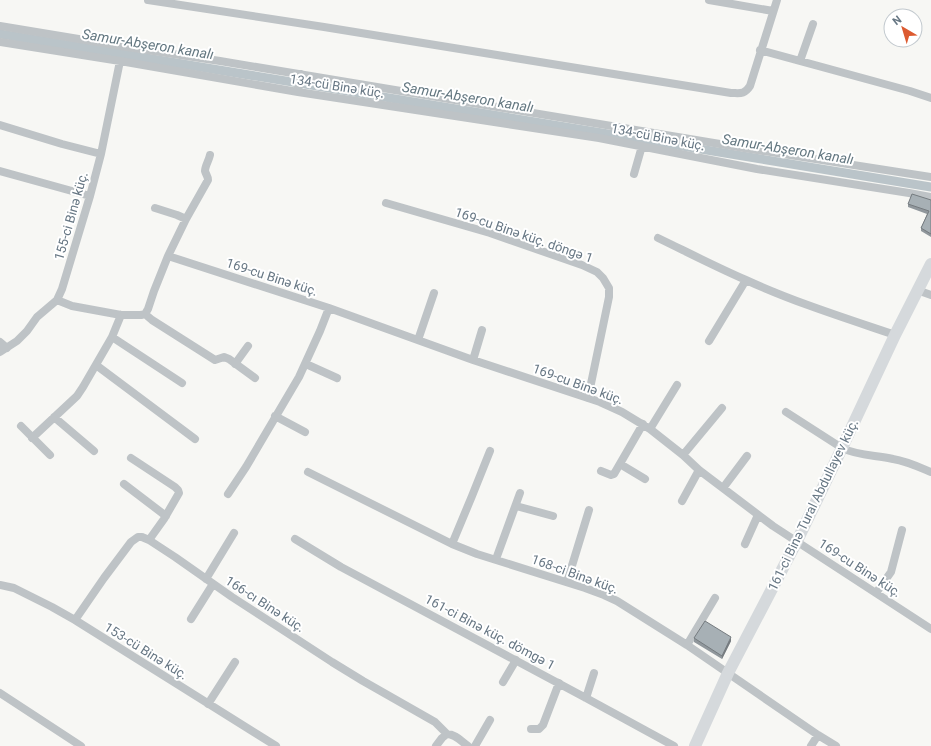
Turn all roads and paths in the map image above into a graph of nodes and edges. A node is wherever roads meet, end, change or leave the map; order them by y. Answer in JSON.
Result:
{"nodes":[{"id":1,"x":148,"y":0,"type":"edge"},
{"id":2,"x":709,"y":0,"type":"edge"},
{"id":3,"x":777,"y":0,"type":"edge"},
{"id":4,"x":773,"y":11,"type":"junction"},
{"id":5,"x":813,"y":24,"type":"dead end"},
{"id":6,"x":0,"y":26,"type":"edge"},
{"id":7,"x":0,"y":42,"type":"edge"},
{"id":8,"x":760,"y":50,"type":"junction"},
{"id":9,"x":120,"y":61,"type":"junction"},
{"id":10,"x":800,"y":61,"type":"junction"},
{"id":11,"x":301,"y":74,"type":"junction"},
{"id":12,"x":298,"y":92,"type":"junction"},
{"id":13,"x":931,"y":98,"type":"edge"},
{"id":14,"x":0,"y":125,"type":"edge"},
{"id":15,"x":642,"y":146,"type":"junction"},
{"id":16,"x":100,"y":154,"type":"junction"},
{"id":17,"x":210,"y":155,"type":"dead end"},
{"id":18,"x":0,"y":171,"type":"edge"},
{"id":19,"x":634,"y":174,"type":"dead end"},
{"id":20,"x":931,"y":177,"type":"edge"},
{"id":21,"x":90,"y":196,"type":"junction"},
{"id":22,"x":931,"y":197,"type":"edge"},
{"id":23,"x":386,"y":203,"type":"dead end"},
{"id":24,"x":155,"y":208,"type":"dead end"},
{"id":25,"x":186,"y":219,"type":"junction"},
{"id":26,"x":658,"y":238,"type":"dead end"},
{"id":27,"x":168,"y":256,"type":"junction"},
{"id":28,"x":931,"y":264,"type":"edge"},
{"id":29,"x":746,"y":280,"type":"junction"},
{"id":30,"x":917,"y":290,"type":"junction"},
{"id":31,"x":434,"y":293,"type":"dead end"},
{"id":32,"x":931,"y":295,"type":"edge"},
{"id":33,"x":56,"y":300,"type":"junction"},
{"id":34,"x":329,"y":308,"type":"junction"},
{"id":35,"x":145,"y":314,"type":"junction"},
{"id":36,"x":121,"y":315,"type":"junction"},
{"id":37,"x":482,"y":330,"type":"dead end"},
{"id":38,"x":895,"y":335,"type":"junction"},
{"id":39,"x":112,"y":337,"type":"junction"},
{"id":40,"x":418,"y":340,"type":"junction"},
{"id":41,"x":709,"y":341,"type":"dead end"},
{"id":42,"x":0,"y":342,"type":"edge"},
{"id":43,"x":248,"y":346,"type":"dead end"},
{"id":44,"x":3,"y":350,"type":"edge"},
{"id":45,"x":473,"y":360,"type":"junction"},
{"id":46,"x":235,"y":364,"type":"junction"},
{"id":47,"x":306,"y":364,"type":"junction"},
{"id":48,"x":96,"y":365,"type":"junction"},
{"id":49,"x":255,"y":378,"type":"dead end"},
{"id":50,"x":337,"y":378,"type":"dead end"},
{"id":51,"x":182,"y":383,"type":"dead end"},
{"id":52,"x":678,"y":385,"type":"dead end"},
{"id":53,"x":588,"y":398,"type":"junction"},
{"id":54,"x":722,"y":408,"type":"dead end"},
{"id":55,"x":786,"y":412,"type":"dead end"},
{"id":56,"x":275,"y":416,"type":"junction"},
{"id":57,"x":54,"y":418,"type":"junction"},
{"id":58,"x":21,"y":426,"type":"dead end"},
{"id":59,"x":646,"y":427,"type":"junction"},
{"id":60,"x":305,"y":432,"type":"dead end"},
{"id":61,"x":32,"y":438,"type":"junction"},
{"id":62,"x":195,"y":438,"type":"dead end"},
{"id":63,"x":842,"y":448,"type":"junction"},
{"id":64,"x":94,"y":451,"type":"dead end"},
{"id":65,"x":490,"y":451,"type":"dead end"},
{"id":66,"x":50,"y":455,"type":"dead end"},
{"id":67,"x":683,"y":455,"type":"junction"},
{"id":68,"x":747,"y":456,"type":"dead end"},
{"id":69,"x":131,"y":458,"type":"dead end"},
{"id":70,"x":620,"y":464,"type":"junction"},
{"id":71,"x":700,"y":470,"type":"junction"},
{"id":72,"x":601,"y":471,"type":"dead end"},
{"id":73,"x":308,"y":472,"type":"dead end"},
{"id":74,"x":931,"y":472,"type":"edge"},
{"id":75,"x":645,"y":479,"type":"dead end"},
{"id":76,"x":124,"y":484,"type":"dead end"},
{"id":77,"x":723,"y":488,"type":"junction"},
{"id":78,"x":520,"y":493,"type":"dead end"},
{"id":79,"x":228,"y":494,"type":"dead end"},
{"id":80,"x":682,"y":501,"type":"dead end"},
{"id":81,"x":516,"y":506,"type":"junction"},
{"id":82,"x":589,"y":510,"type":"dead end"},
{"id":83,"x":758,"y":515,"type":"junction"},
{"id":84,"x":166,"y":516,"type":"junction"},
{"id":85,"x":553,"y":516,"type":"dead end"},
{"id":86,"x":902,"y":530,"type":"dead end"},
{"id":87,"x":234,"y":533,"type":"dead end"},
{"id":88,"x":295,"y":539,"type":"dead end"},
{"id":89,"x":149,"y":540,"type":"junction"},
{"id":90,"x":797,"y":541,"type":"junction"},
{"id":91,"x":452,"y":544,"type":"junction"},
{"id":92,"x":745,"y":544,"type":"dead end"},
{"id":93,"x":496,"y":559,"type":"junction"},
{"id":94,"x":209,"y":582,"type":"junction"},
{"id":95,"x":567,"y":582,"type":"junction"},
{"id":96,"x":0,"y":584,"type":"edge"},
{"id":97,"x":876,"y":593,"type":"junction"},
{"id":98,"x":715,"y":598,"type":"dead end"},
{"id":99,"x":191,"y":619,"type":"dead end"},
{"id":100,"x":75,"y":620,"type":"junction"},
{"id":101,"x":931,"y":629,"type":"edge"},
{"id":102,"x":687,"y":645,"type":"junction"},
{"id":103,"x":516,"y":660,"type":"junction"},
{"id":104,"x":235,"y":662,"type":"dead end"},
{"id":105,"x":594,"y":673,"type":"dead end"},
{"id":106,"x":728,"y":673,"type":"junction"},
{"id":107,"x":503,"y":682,"type":"dead end"},
{"id":108,"x":559,"y":683,"type":"junction"},
{"id":109,"x":0,"y":694,"type":"edge"},
{"id":110,"x":586,"y":698,"type":"junction"},
{"id":111,"x":208,"y":704,"type":"junction"},
{"id":112,"x":490,"y":720,"type":"dead end"},
{"id":113,"x":531,"y":730,"type":"dead end"},
{"id":114,"x":447,"y":734,"type":"junction"},
{"id":115,"x":818,"y":735,"type":"junction"},
{"id":116,"x":82,"y":746,"type":"edge"},
{"id":117,"x":276,"y":746,"type":"edge"},
{"id":118,"x":436,"y":746,"type":"edge"},
{"id":119,"x":468,"y":746,"type":"edge"},
{"id":120,"x":475,"y":746,"type":"edge"},
{"id":121,"x":674,"y":746,"type":"edge"},
{"id":122,"x":695,"y":746,"type":"edge"},
{"id":123,"x":811,"y":746,"type":"edge"},
{"id":124,"x":836,"y":746,"type":"edge"}],
"edges":[{"from":1,"to":8,"type":"street"},
{"from":2,"to":4,"type":"street"},
{"from":3,"to":4,"type":"street"},
{"from":4,"to":8,"type":"street"},
{"from":5,"to":10,"type":"street"},
{"from":6,"to":11,"type":"street"},
{"from":7,"to":9,"type":"street","name":"134-cü Binə küç."},
{"from":8,"to":10,"type":"street"},
{"from":9,"to":12,"type":"street","name":"134-cü Binə küç."},
{"from":9,"to":16,"type":"street","name":"155-ci Binə küç."},
{"from":10,"to":13,"type":"street"},
{"from":11,"to":12,"type":"street"},
{"from":11,"to":20,"type":"street"},
{"from":12,"to":15,"type":"street","name":"134-cü Binə küç."},
{"from":14,"to":16,"type":"street"},
{"from":15,"to":19,"type":"street"},
{"from":15,"to":22,"type":"street","name":"134-cü Binə küç."},
{"from":16,"to":21,"type":"street","name":"155-ci Binə küç."},
{"from":17,"to":25,"type":"street"},
{"from":18,"to":21,"type":"street"},
{"from":21,"to":33,"type":"street","name":"155-ci Binə küç."},
{"from":23,"to":53,"type":"street","name":"169-cu Binə küç. döngə 1"},
{"from":24,"to":25,"type":"street"},
{"from":25,"to":27,"type":"street"},
{"from":26,"to":29,"type":"street"},
{"from":27,"to":34,"type":"street","name":"169-cu Binə küç."},
{"from":27,"to":35,"type":"street"},
{"from":28,"to":30,"type":"street","name":"161-ci Binə Tural Abdullayev küç."},
{"from":29,"to":38,"type":"street"},
{"from":29,"to":41,"type":"street"},
{"from":30,"to":32,"type":"street"},
{"from":30,"to":38,"type":"street","name":"161-ci Binə Tural Abdullayev küç."},
{"from":31,"to":40,"type":"street"},
{"from":33,"to":36,"type":"street"},
{"from":33,"to":44,"type":"street","name":"155-ci Binə küç."},
{"from":34,"to":40,"type":"street","name":"169-cu Binə küç."},
{"from":34,"to":47,"type":"street"},
{"from":35,"to":36,"type":"street"},
{"from":35,"to":46,"type":"street"},
{"from":36,"to":39,"type":"street"},
{"from":37,"to":45,"type":"street"},
{"from":38,"to":63,"type":"street","name":"161-ci Binə Tural Abdullayev küç."},
{"from":39,"to":48,"type":"street"},
{"from":39,"to":51,"type":"street"},
{"from":40,"to":45,"type":"street","name":"169-cu Binə küç."},
{"from":42,"to":44,"type":"street"},
{"from":43,"to":46,"type":"street"},
{"from":45,"to":53,"type":"street","name":"169-cu Binə küç."},
{"from":46,"to":49,"type":"street"},
{"from":47,"to":50,"type":"street"},
{"from":47,"to":56,"type":"street"},
{"from":48,"to":57,"type":"street"},
{"from":48,"to":62,"type":"street"},
{"from":52,"to":59,"type":"street"},
{"from":53,"to":59,"type":"street","name":"169-cu Binə küç."},
{"from":54,"to":67,"type":"street"},
{"from":55,"to":63,"type":"street"},
{"from":56,"to":60,"type":"street"},
{"from":56,"to":79,"type":"street"},
{"from":57,"to":61,"type":"street"},
{"from":57,"to":64,"type":"street"},
{"from":58,"to":61,"type":"street"},
{"from":59,"to":67,"type":"street","name":"169-cu Binə küç."},
{"from":59,"to":70,"type":"street"},
{"from":61,"to":66,"type":"street"},
{"from":63,"to":74,"type":"street"},
{"from":63,"to":90,"type":"street","name":"161-ci Binə Tural Abdullayev küç."},
{"from":65,"to":91,"type":"street"},
{"from":67,"to":71,"type":"street","name":"169-cu Binə küç."},
{"from":68,"to":77,"type":"street"},
{"from":69,"to":84,"type":"street"},
{"from":70,"to":72,"type":"street"},
{"from":70,"to":75,"type":"street"},
{"from":71,"to":77,"type":"street","name":"169-cu Binə küç."},
{"from":71,"to":80,"type":"street"},
{"from":73,"to":91,"type":"street","name":"168-ci Binə küç."},
{"from":76,"to":84,"type":"street"},
{"from":77,"to":83,"type":"street","name":"169-cu Binə küç."},
{"from":78,"to":81,"type":"street"},
{"from":81,"to":85,"type":"street"},
{"from":81,"to":93,"type":"street"},
{"from":82,"to":95,"type":"street"},
{"from":83,"to":90,"type":"street","name":"169-cu Binə küç."},
{"from":83,"to":92,"type":"street"},
{"from":84,"to":89,"type":"street"},
{"from":86,"to":97,"type":"street"},
{"from":87,"to":94,"type":"street"},
{"from":88,"to":103,"type":"street","name":"161-ci Binə küç. dömgə 1"},
{"from":89,"to":94,"type":"street","name":"166-cı Binə küç."},
{"from":89,"to":100,"type":"street"},
{"from":90,"to":97,"type":"street","name":"169-cu Binə küç."},
{"from":90,"to":106,"type":"street","name":"161-ci Binə Tural Abdullayev küç."},
{"from":91,"to":93,"type":"street","name":"168-ci Binə küç."},
{"from":93,"to":95,"type":"street","name":"168-ci Binə küç."},
{"from":94,"to":99,"type":"street"},
{"from":94,"to":114,"type":"street","name":"166-cı Binə küç."},
{"from":95,"to":102,"type":"street","name":"168-ci Binə küç."},
{"from":96,"to":100,"type":"street","name":"153-cü Binə küç."},
{"from":97,"to":101,"type":"street","name":"169-cu Binə küç."},
{"from":98,"to":102,"type":"street"},
{"from":100,"to":111,"type":"street","name":"153-cü Binə küç."},
{"from":102,"to":106,"type":"street","name":"168-ci Binə küç."},
{"from":103,"to":107,"type":"street"},
{"from":103,"to":108,"type":"street","name":"161-ci Binə küç. dömgə 1"},
{"from":104,"to":111,"type":"street"},
{"from":105,"to":110,"type":"street"},
{"from":106,"to":115,"type":"street","name":"168-ci Binə küç."},
{"from":106,"to":122,"type":"street","name":"161-ci Binə Tural Abdullayev küç."},
{"from":108,"to":110,"type":"street","name":"161-ci Binə küç. dömgə 1"},
{"from":108,"to":113,"type":"street"},
{"from":109,"to":116,"type":"street"},
{"from":110,"to":121,"type":"street","name":"161-ci Binə küç. dömgə 1"},
{"from":111,"to":117,"type":"street","name":"153-cü Binə küç."},
{"from":112,"to":120,"type":"street"},
{"from":114,"to":118,"type":"street"},
{"from":114,"to":119,"type":"street","name":"166-cı Binə küç."},
{"from":115,"to":123,"type":"street"},
{"from":115,"to":124,"type":"street","name":"168-ci Binə küç."}]}
